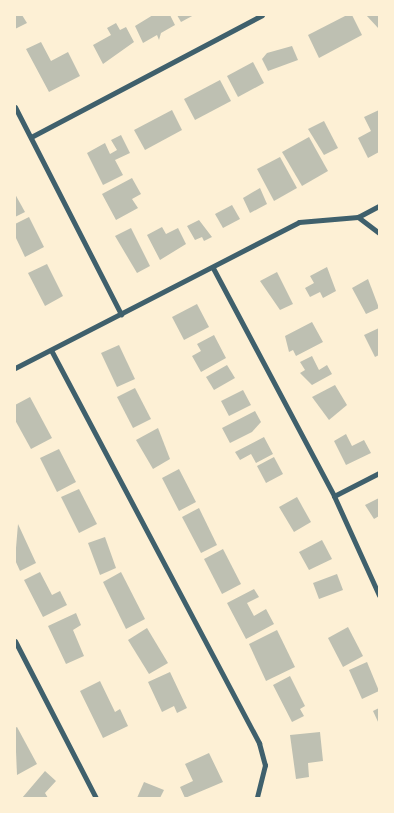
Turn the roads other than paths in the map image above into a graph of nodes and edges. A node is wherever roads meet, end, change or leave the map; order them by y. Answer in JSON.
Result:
{"nodes":[{"id":1,"x":262,"y":15,"type":"edge"},
{"id":2,"x":15,"y":107,"type":"edge"},
{"id":3,"x":31,"y":137,"type":"junction"},
{"id":4,"x":379,"y":206,"type":"edge"},
{"id":5,"x":358,"y":217,"type":"junction"},
{"id":6,"x":379,"y":233,"type":"edge"},
{"id":7,"x":213,"y":268,"type":"junction"},
{"id":8,"x":121,"y":314,"type":"junction"},
{"id":9,"x":51,"y":350,"type":"junction"},
{"id":10,"x":15,"y":368,"type":"edge"},
{"id":11,"x":379,"y":473,"type":"edge"},
{"id":12,"x":334,"y":496,"type":"junction"},
{"id":13,"x":379,"y":595,"type":"edge"},
{"id":14,"x":15,"y":641,"type":"edge"},
{"id":15,"x":96,"y":798,"type":"edge"},
{"id":16,"x":257,"y":798,"type":"edge"}],
"edges":[{"from":1,"to":3,"type":"street"},
{"from":2,"to":3,"type":"street"},
{"from":3,"to":8,"type":"street"},
{"from":4,"to":5,"type":"street"},
{"from":5,"to":6,"type":"street"},
{"from":5,"to":7,"type":"street"},
{"from":7,"to":8,"type":"street"},
{"from":7,"to":12,"type":"street"},
{"from":8,"to":9,"type":"street"},
{"from":9,"to":10,"type":"street"},
{"from":9,"to":16,"type":"street"},
{"from":11,"to":12,"type":"street"},
{"from":12,"to":13,"type":"street"},
{"from":14,"to":15,"type":"street"}]}
